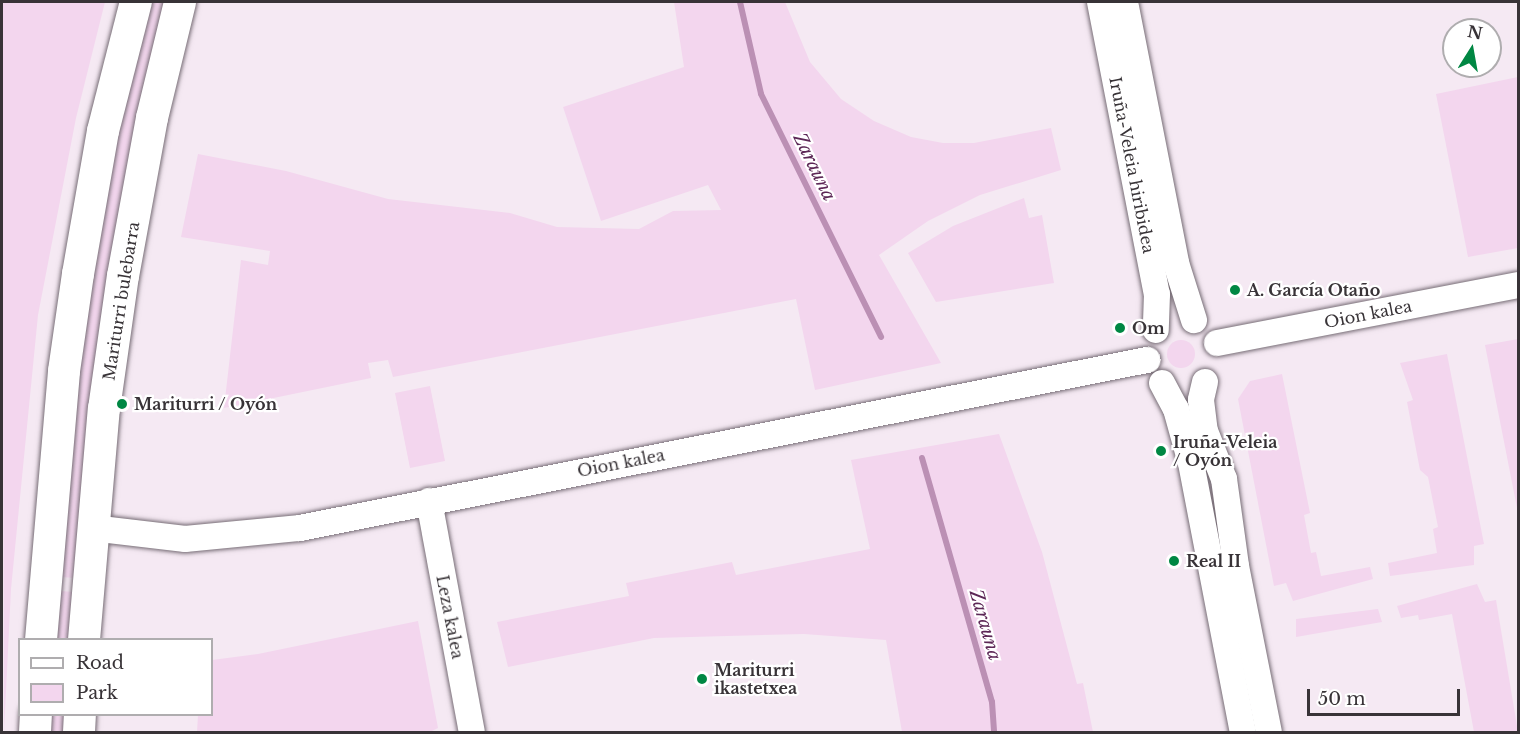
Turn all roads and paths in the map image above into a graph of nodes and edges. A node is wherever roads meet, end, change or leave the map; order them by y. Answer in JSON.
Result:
{"nodes":[{"id":1,"x":136,"y":2,"type":"edge"},
{"id":2,"x":180,"y":2,"type":"edge"},
{"id":3,"x":1100,"y":2,"type":"edge"},
{"id":4,"x":1125,"y":2,"type":"edge"},
{"id":5,"x":1518,"y":285,"type":"edge"},
{"id":6,"x":1194,"y":320,"type":"junction"},
{"id":7,"x":1156,"y":330,"type":"junction"},
{"id":8,"x":1216,"y":343,"type":"junction"},
{"id":9,"x":1147,"y":360,"type":"junction"},
{"id":10,"x":1205,"y":382,"type":"junction"},
{"id":11,"x":1162,"y":383,"type":"junction"},
{"id":12,"x":429,"y":501,"type":"junction"},
{"id":13,"x":92,"y":528,"type":"junction"},
{"id":14,"x":40,"y":638,"type":"edge"},
{"id":15,"x":84,"y":638,"type":"edge"},
{"id":16,"x":36,"y":716,"type":"edge"},
{"id":17,"x":80,"y":716,"type":"edge"},
{"id":18,"x":35,"y":732,"type":"edge"},
{"id":19,"x":79,"y":732,"type":"edge"},
{"id":20,"x":472,"y":732,"type":"edge"},
{"id":21,"x":1243,"y":732,"type":"edge"},
{"id":22,"x":1269,"y":732,"type":"edge"}],
"edges":[{"from":1,"to":14,"type":"main road"},
{"from":2,"to":13,"type":"main road","name":"Mariturri bulebarra"},
{"from":3,"to":7,"type":"street","name":"Iruña-Veleia hiribidea"},
{"from":4,"to":6,"type":"street","name":"Iruña-Veleia hiribidea"},
{"from":5,"to":8,"type":"street","name":"Oion kalea"},
{"from":6,"to":7,"type":"street"},
{"from":6,"to":8,"type":"street"},
{"from":7,"to":9,"type":"street"},
{"from":8,"to":10,"type":"street"},
{"from":9,"to":11,"type":"street"},
{"from":9,"to":12,"type":"street","name":"Oion kalea"},
{"from":10,"to":11,"type":"street"},
{"from":10,"to":22,"type":"street"},
{"from":11,"to":21,"type":"street"},
{"from":12,"to":13,"type":"street","name":"Oion kalea"},
{"from":12,"to":20,"type":"street","name":"Leza kalea"},
{"from":13,"to":15,"type":"main road","name":"Mariturri bulebarra"},
{"from":16,"to":18,"type":"main road"},
{"from":17,"to":19,"type":"main road"}]}
